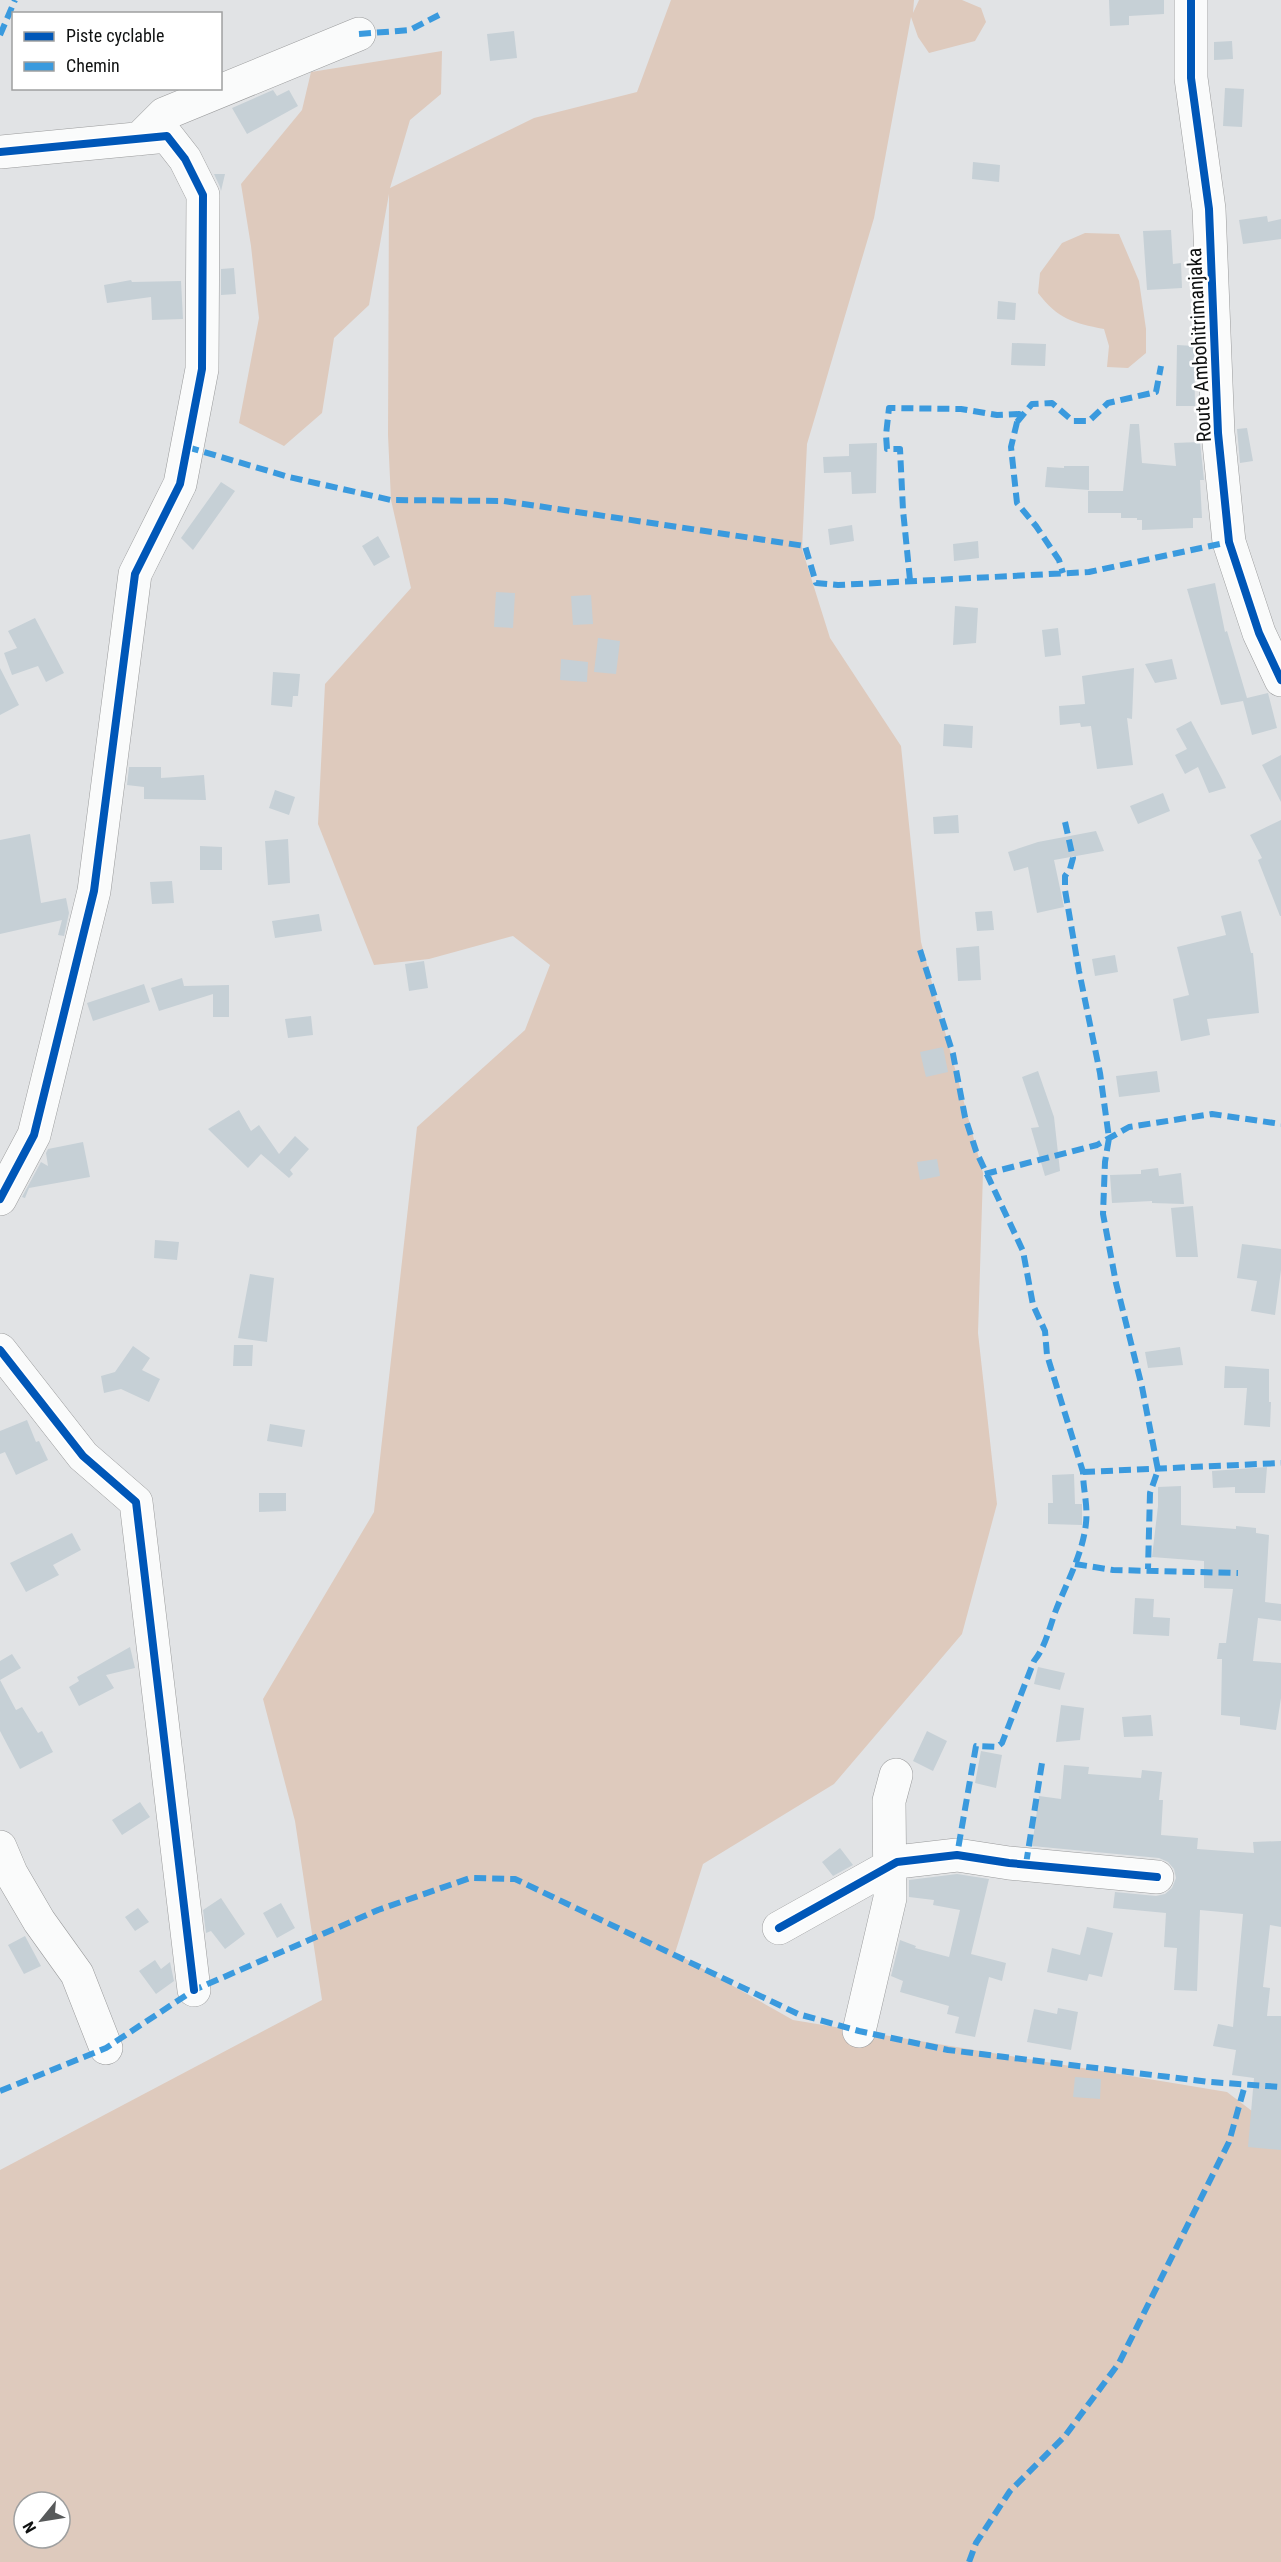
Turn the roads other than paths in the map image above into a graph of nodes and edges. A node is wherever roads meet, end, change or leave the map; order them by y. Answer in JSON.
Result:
{"nodes":[{"id":1,"x":1191,"y":0,"type":"edge"},
{"id":2,"x":359,"y":34,"type":"dead end"},
{"id":3,"x":139,"y":139,"type":"junction"},
{"id":4,"x":0,"y":152,"type":"edge"},
{"id":5,"x":1281,"y":680,"type":"edge"},
{"id":6,"x":0,"y":1199,"type":"edge"},
{"id":7,"x":0,"y":1350,"type":"edge"},
{"id":8,"x":896,"y":1775,"type":"dead end"},
{"id":9,"x":0,"y":1847,"type":"edge"},
{"id":10,"x":890,"y":1865,"type":"junction"},
{"id":11,"x":1157,"y":1876,"type":"dead end"},
{"id":12,"x":779,"y":1928,"type":"dead end"},
{"id":13,"x":194,"y":1990,"type":"dead end"},
{"id":14,"x":859,"y":2031,"type":"dead end"},
{"id":15,"x":106,"y":2048,"type":"dead end"}],
"edges":[{"from":1,"to":5,"type":"street","name":"Route Ambohitrimanjaka"},
{"from":2,"to":3,"type":"street"},
{"from":3,"to":4,"type":"street"},
{"from":3,"to":6,"type":"street"},
{"from":7,"to":13,"type":"street"},
{"from":8,"to":10,"type":"street"},
{"from":9,"to":15,"type":"street"},
{"from":10,"to":11,"type":"street"},
{"from":10,"to":12,"type":"street"},
{"from":10,"to":14,"type":"street"}]}
